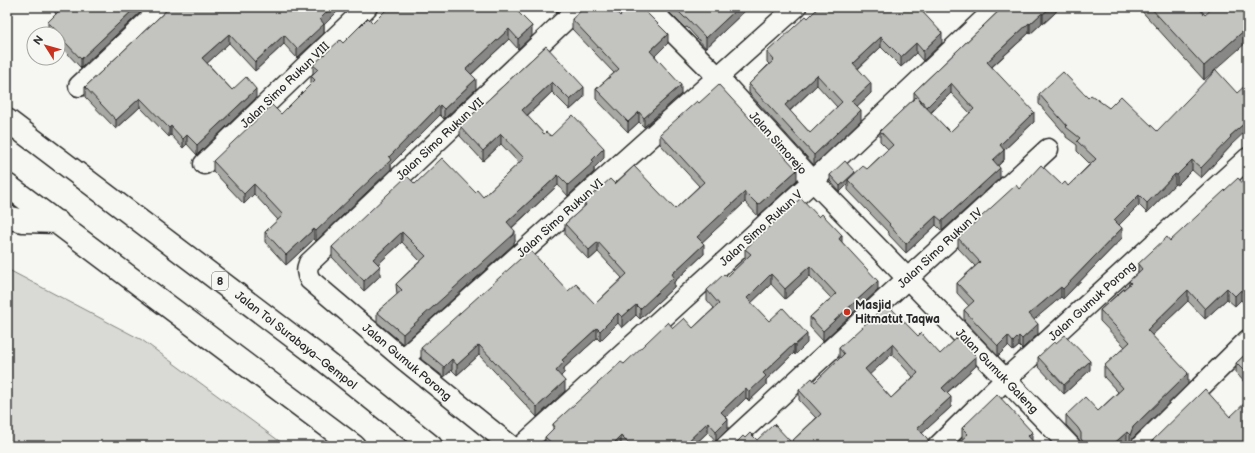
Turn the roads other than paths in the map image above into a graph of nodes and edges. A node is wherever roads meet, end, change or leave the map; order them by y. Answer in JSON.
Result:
{"nodes":[{"id":1,"x":163,"y":7,"type":"edge"},
{"id":2,"x":367,"y":7,"type":"edge"},
{"id":3,"x":579,"y":7,"type":"edge"},
{"id":4,"x":648,"y":7,"type":"edge"},
{"id":5,"x":796,"y":7,"type":"edge"},
{"id":6,"x":997,"y":7,"type":"edge"},
{"id":7,"x":718,"y":77,"type":"junction"},
{"id":8,"x":79,"y":86,"type":"dead end"},
{"id":9,"x":7,"y":120,"type":"edge"},
{"id":10,"x":1048,"y":149,"type":"dead end"},
{"id":11,"x":1248,"y":158,"type":"edge"},
{"id":12,"x":204,"y":164,"type":"dead end"},
{"id":13,"x":813,"y":181,"type":"junction"},
{"id":14,"x":7,"y":184,"type":"edge"},
{"id":15,"x":7,"y":217,"type":"edge"},
{"id":16,"x":58,"y":222,"type":"junction"},
{"id":17,"x":307,"y":274,"type":"joint"},
{"id":18,"x":907,"y":279,"type":"junction"},
{"id":19,"x":1248,"y":340,"type":"edge"},
{"id":20,"x":403,"y":359,"type":"junction"},
{"id":21,"x":1006,"y":379,"type":"junction"},
{"id":22,"x":354,"y":446,"type":"edge"},
{"id":23,"x":431,"y":446,"type":"edge"},
{"id":24,"x":511,"y":446,"type":"edge"},
{"id":25,"x":522,"y":446,"type":"edge"},
{"id":26,"x":726,"y":446,"type":"edge"},
{"id":27,"x":938,"y":446,"type":"edge"},
{"id":28,"x":1070,"y":446,"type":"edge"},
{"id":29,"x":1141,"y":446,"type":"edge"}],
"edges":[{"from":1,"to":8,"type":"street"},
{"from":2,"to":12,"type":"street","name":"Jalan Simo Rukun VIII"},
{"from":3,"to":17,"type":"street","name":"Jalan Simo Rukun VII"},
{"from":4,"to":7,"type":"street","name":"Jalan Simorejo"},
{"from":5,"to":7,"type":"street","name":"Jalan Simo Rukun VI"},
{"from":6,"to":13,"type":"street","name":"Jalan Simo Rukun V"},
{"from":7,"to":13,"type":"street","name":"Jalan Simorejo"},
{"from":7,"to":20,"type":"street","name":"Jalan Simo Rukun VI"},
{"from":9,"to":23,"type":"highway","name":"Jalan Tol Surabaya–Gempol","number":"8"},
{"from":10,"to":18,"type":"street","name":"Jalan Simo Rukun IV"},
{"from":11,"to":21,"type":"street","name":"Jalan Gumuk Porong"},
{"from":13,"to":18,"type":"street","name":"Jalan Simorejo"},
{"from":13,"to":25,"type":"street","name":"Jalan Simo Rukun V"},
{"from":14,"to":16,"type":"highway"},
{"from":15,"to":16,"type":"highway"},
{"from":16,"to":22,"type":"highway"},
{"from":17,"to":20,"type":"street","name":"Jalan Gumuk Porong"},
{"from":18,"to":21,"type":"street","name":"Jalan Gumuk Galeng"},
{"from":18,"to":26,"type":"street","name":"Jalan Simo Rukun IV"},
{"from":19,"to":29,"type":"street"},
{"from":20,"to":24,"type":"street","name":"Jalan Gumuk Porong"},
{"from":21,"to":27,"type":"street","name":"Jalan Gumuk Porong"},
{"from":21,"to":28,"type":"street","name":"Jalan Gumuk Galeng"}]}
